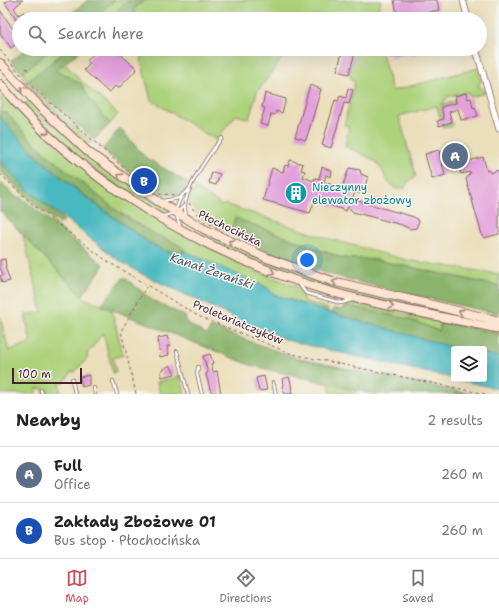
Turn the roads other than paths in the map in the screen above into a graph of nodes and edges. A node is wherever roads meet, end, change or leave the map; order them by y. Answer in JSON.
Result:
{"nodes":[{"id":1,"x":478,"y":56,"type":"edge"},
{"id":2,"x":0,"y":63,"type":"edge"},
{"id":3,"x":0,"y":84,"type":"edge"},
{"id":4,"x":499,"y":129,"type":"edge"},
{"id":5,"x":222,"y":138,"type":"dead end"},
{"id":6,"x":190,"y":189,"type":"junction"},
{"id":7,"x":155,"y":196,"type":"junction"},
{"id":8,"x":180,"y":196,"type":"junction"},
{"id":9,"x":184,"y":206,"type":"junction"},
{"id":10,"x":176,"y":213,"type":"junction"},
{"id":11,"x":158,"y":216,"type":"junction"},
{"id":12,"x":189,"y":220,"type":"junction"},
{"id":13,"x":182,"y":229,"type":"junction"},
{"id":14,"x":430,"y":304,"type":"junction"},
{"id":15,"x":428,"y":314,"type":"junction"},
{"id":16,"x":499,"y":321,"type":"edge"},
{"id":17,"x":499,"y":329,"type":"edge"},
{"id":18,"x":177,"y":351,"type":"dead end"},
{"id":19,"x":198,"y":367,"type":"dead end"},
{"id":20,"x":72,"y":379,"type":"dead end"},
{"id":21,"x":113,"y":381,"type":"dead end"},
{"id":22,"x":273,"y":382,"type":"dead end"},
{"id":23,"x":94,"y":388,"type":"dead end"},
{"id":24,"x":41,"y":390,"type":"dead end"},
{"id":25,"x":42,"y":394,"type":"edge"},
{"id":26,"x":76,"y":394,"type":"edge"},
{"id":27,"x":95,"y":394,"type":"edge"},
{"id":28,"x":117,"y":394,"type":"edge"},
{"id":29,"x":188,"y":394,"type":"edge"},
{"id":30,"x":202,"y":394,"type":"edge"},
{"id":31,"x":276,"y":394,"type":"edge"}],
"edges":[{"from":1,"to":4,"type":"street"},
{"from":7,"to":2,"type":"main road","name":"Płochocińska","one_way":true},
{"from":3,"to":11,"type":"main road","name":"Płochocińska","one_way":true},
{"from":5,"to":6,"type":"lane"},
{"from":6,"to":8,"type":"lane"},
{"from":6,"to":9,"type":"lane"},
{"from":7,"to":8,"type":"lane"},
{"from":7,"to":10,"type":"main road","name":"Płochocińska"},
{"from":8,"to":10,"type":"lane"},
{"from":9,"to":10,"type":"lane"},
{"from":9,"to":12,"type":"lane"},
{"from":10,"to":11,"type":"lane"},
{"from":10,"to":12,"type":"main road","name":"Płochocińska"},
{"from":10,"to":13,"type":"lane"},
{"from":11,"to":13,"type":"main road","name":"Płochocińska"},
{"from":14,"to":12,"type":"main road","name":"Płochocińska","one_way":true},
{"from":13,"to":15,"type":"main road","name":"Płochocińska","one_way":true},
{"from":14,"to":15,"type":"street"},
{"from":16,"to":14,"type":"main road","name":"Płochocińska","one_way":true},
{"from":15,"to":17,"type":"main road","name":"Płochocińska"},
{"from":18,"to":29,"type":"lane"},
{"from":19,"to":30,"type":"lane"},
{"from":20,"to":26,"type":"lane"},
{"from":21,"to":28,"type":"lane"},
{"from":22,"to":31,"type":"lane"},
{"from":23,"to":27,"type":"lane"},
{"from":24,"to":25,"type":"lane"}]}
